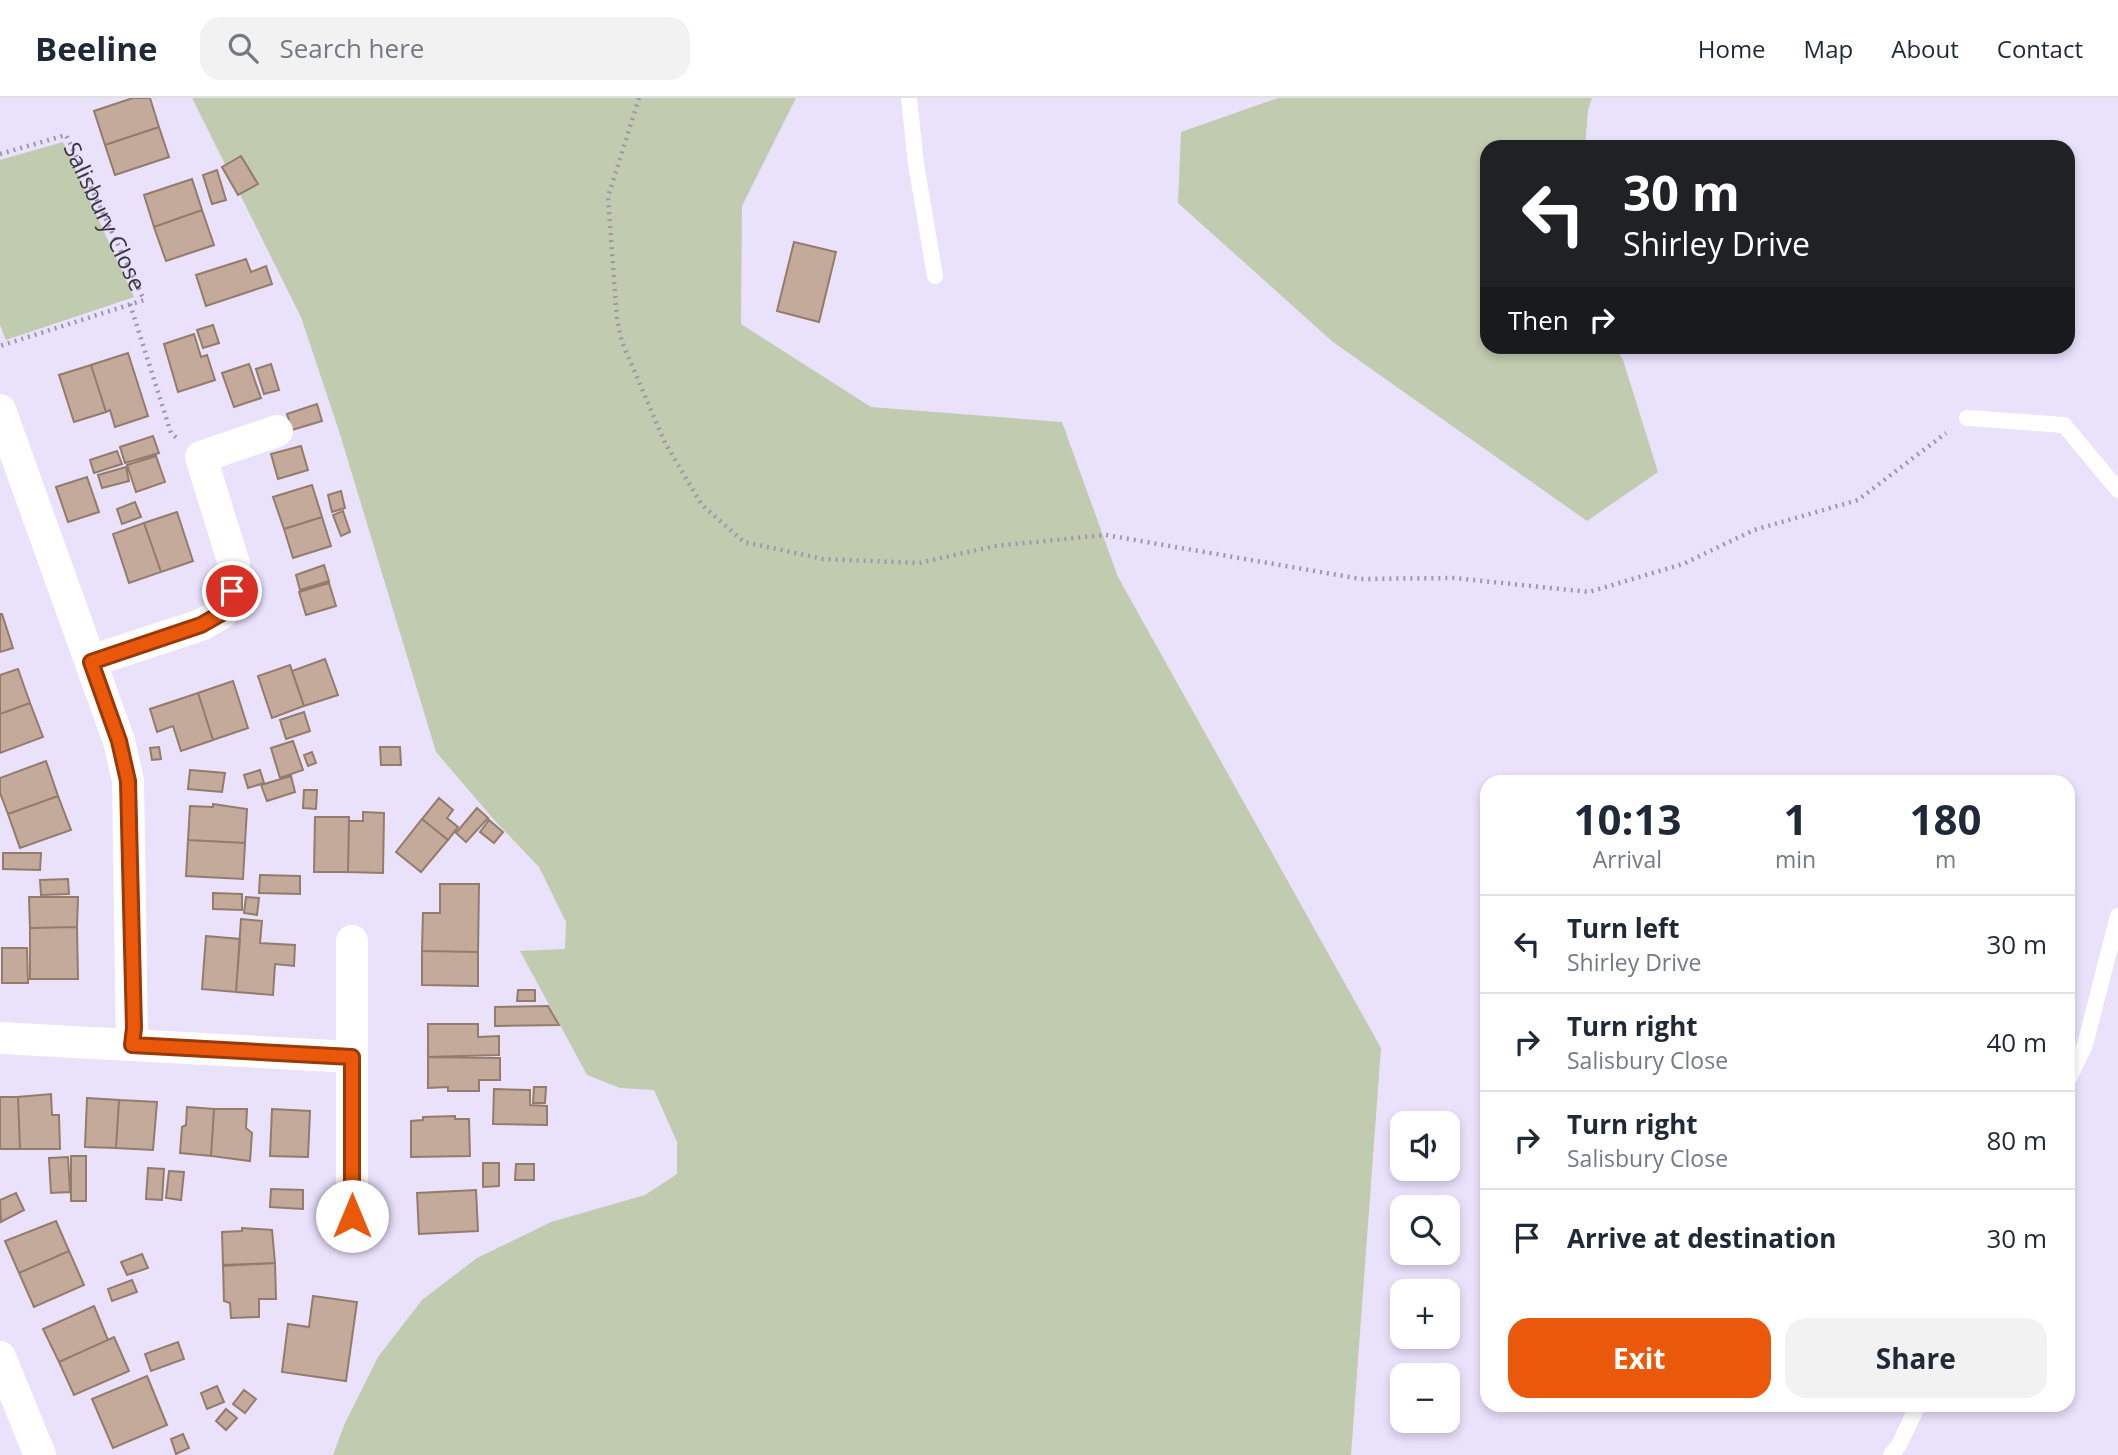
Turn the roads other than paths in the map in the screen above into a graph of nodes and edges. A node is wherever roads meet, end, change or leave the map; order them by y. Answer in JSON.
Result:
{"nodes":[{"id":1,"x":909,"y":98,"type":"edge"},
{"id":2,"x":935,"y":276,"type":"dead end"},
{"id":3,"x":0,"y":410,"type":"edge"},
{"id":4,"x":1967,"y":418,"type":"road end"},
{"id":5,"x":277,"y":431,"type":"dead end"},
{"id":6,"x":2118,"y":490,"type":"edge"},
{"id":7,"x":91,"y":662,"type":"junction"},
{"id":8,"x":2118,"y":916,"type":"edge"},
{"id":9,"x":352,"y":941,"type":"dead end"},
{"id":10,"x":0,"y":1038,"type":"edge"},
{"id":11,"x":132,"y":1045,"type":"junction"},
{"id":12,"x":352,"y":1057,"type":"junction"},
{"id":13,"x":2075,"y":1066,"type":"edge"},
{"id":14,"x":352,"y":1216,"type":"dead end"},
{"id":15,"x":0,"y":1357,"type":"edge"},
{"id":16,"x":1914,"y":1412,"type":"edge"},
{"id":17,"x":40,"y":1455,"type":"edge"},
{"id":18,"x":1891,"y":1455,"type":"edge"}],
"edges":[{"from":1,"to":2,"type":"lane"},
{"from":3,"to":7,"type":"street"},
{"from":4,"to":6,"type":"lane"},
{"from":5,"to":7,"type":"street"},
{"from":7,"to":11,"type":"street"},
{"from":8,"to":13,"type":"lane"},
{"from":9,"to":12,"type":"street"},
{"from":10,"to":11,"type":"street"},
{"from":11,"to":12,"type":"street"},
{"from":12,"to":14,"type":"street"},
{"from":15,"to":17,"type":"street"},
{"from":16,"to":18,"type":"lane"}]}
